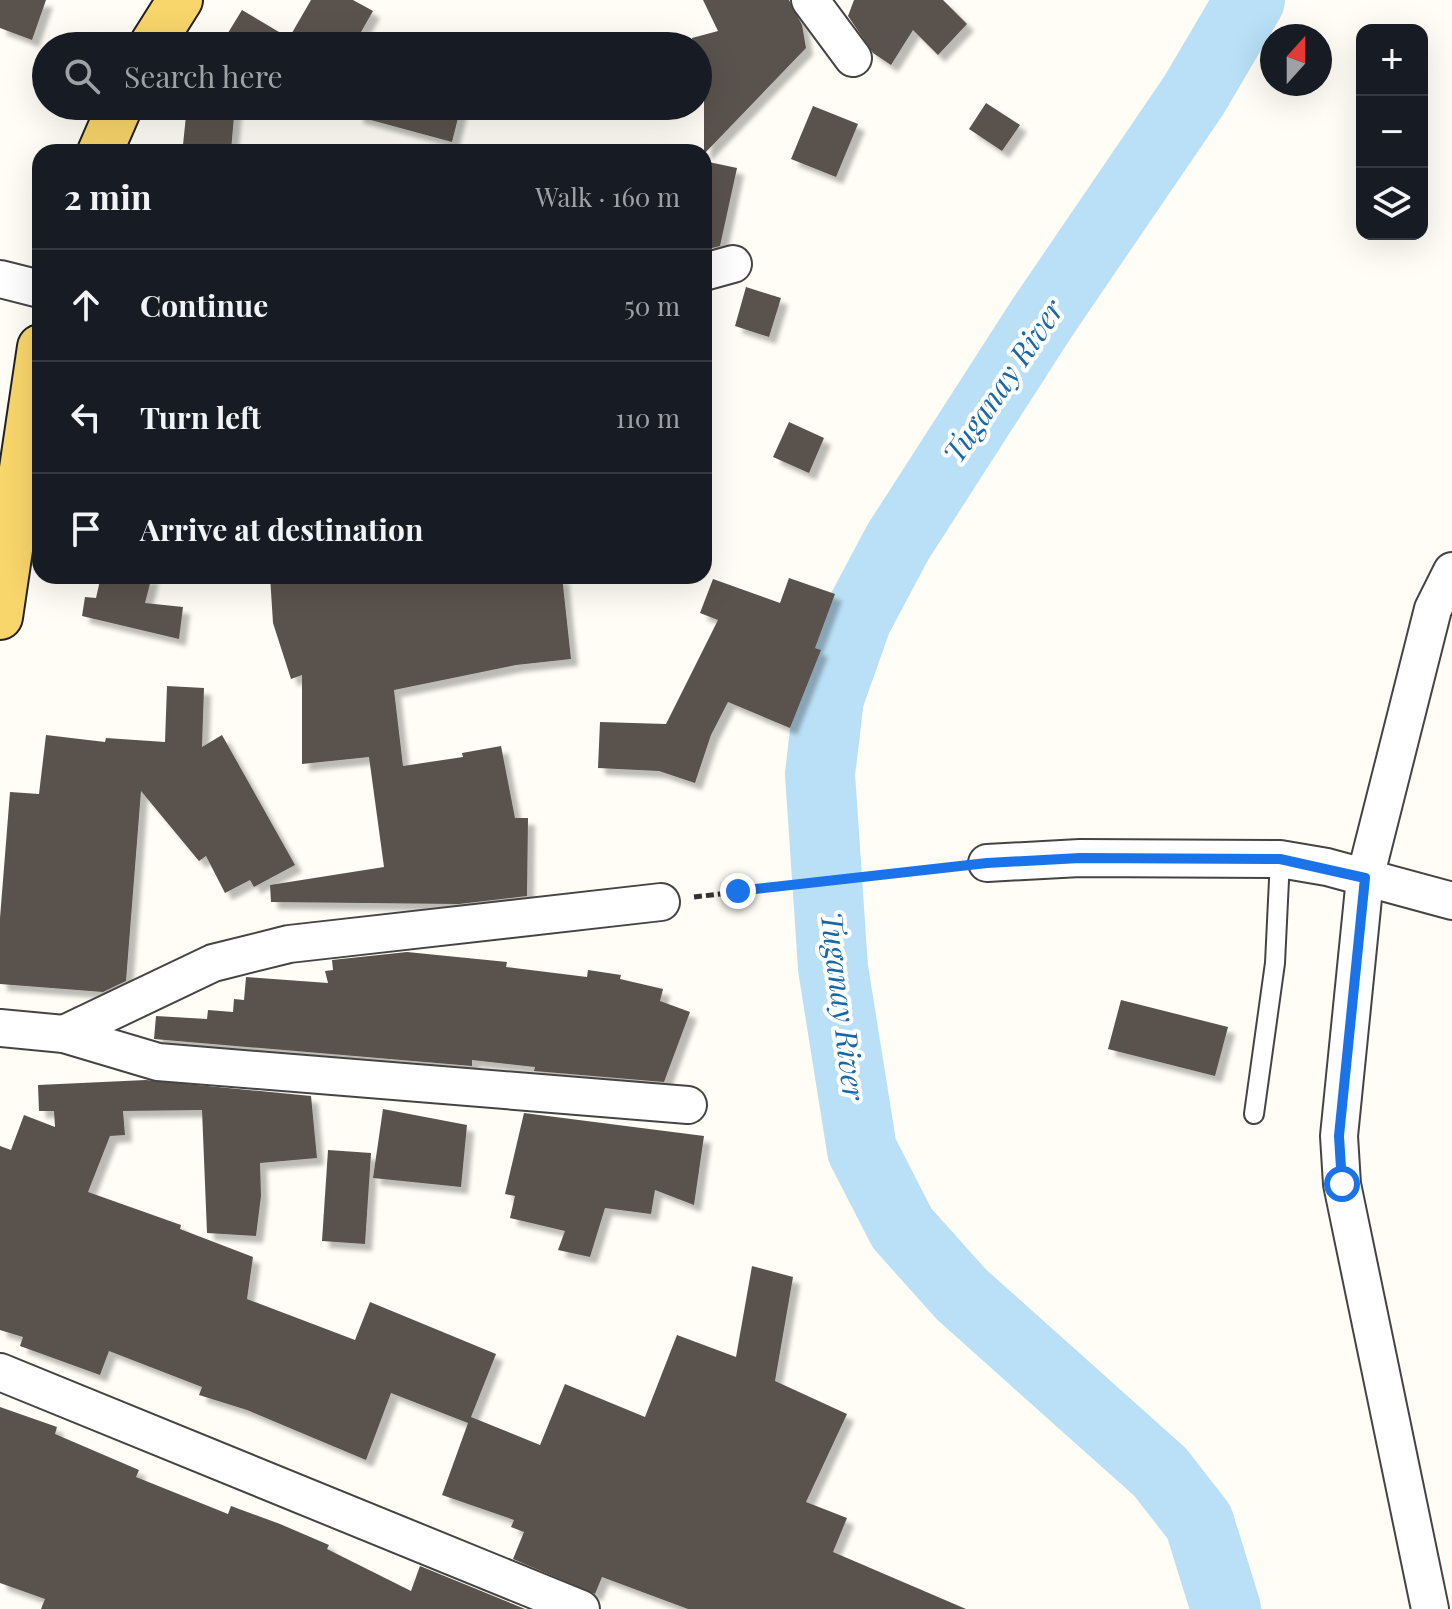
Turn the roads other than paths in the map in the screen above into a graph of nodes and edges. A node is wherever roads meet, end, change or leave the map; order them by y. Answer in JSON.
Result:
{"nodes":[{"id":1,"x":180,"y":0,"type":"edge"},
{"id":2,"x":810,"y":0,"type":"edge"},
{"id":3,"x":160,"y":32,"type":"edge"},
{"id":4,"x":853,"y":58,"type":"dead end"},
{"id":5,"x":114,"y":120,"type":"edge"},
{"id":6,"x":103,"y":144,"type":"edge"},
{"id":7,"x":0,"y":279,"type":"edge"},
{"id":8,"x":32,"y":287,"type":"edge"},
{"id":9,"x":32,"y":401,"type":"edge"},
{"id":10,"x":1452,"y":571,"type":"edge"},
{"id":11,"x":0,"y":617,"type":"edge"},
{"id":12,"x":1280,"y":859,"type":"junction"},
{"id":13,"x":987,"y":863,"type":"road end"},
{"id":14,"x":1365,"y":878,"type":"junction"},
{"id":15,"x":1452,"y":901,"type":"edge"},
{"id":16,"x":661,"y":902,"type":"dead end"},
{"id":17,"x":0,"y":1028,"type":"edge"},
{"id":18,"x":64,"y":1034,"type":"junction"},
{"id":19,"x":688,"y":1105,"type":"dead end"},
{"id":20,"x":1254,"y":1114,"type":"dead end"},
{"id":21,"x":0,"y":1372,"type":"edge"},
{"id":22,"x":581,"y":1609,"type":"edge"},
{"id":23,"x":1430,"y":1609,"type":"edge"}],
"edges":[{"from":1,"to":3,"type":"main road"},
{"from":2,"to":4,"type":"street"},
{"from":5,"to":6,"type":"main road"},
{"from":7,"to":8,"type":"street"},
{"from":9,"to":11,"type":"main road"},
{"from":10,"to":14,"type":"street"},
{"from":12,"to":13,"type":"street"},
{"from":12,"to":14,"type":"street"},
{"from":12,"to":20,"type":"lane"},
{"from":14,"to":15,"type":"street"},
{"from":14,"to":23,"type":"street"},
{"from":16,"to":18,"type":"street"},
{"from":17,"to":18,"type":"street"},
{"from":18,"to":19,"type":"street"},
{"from":21,"to":22,"type":"street"}]}
